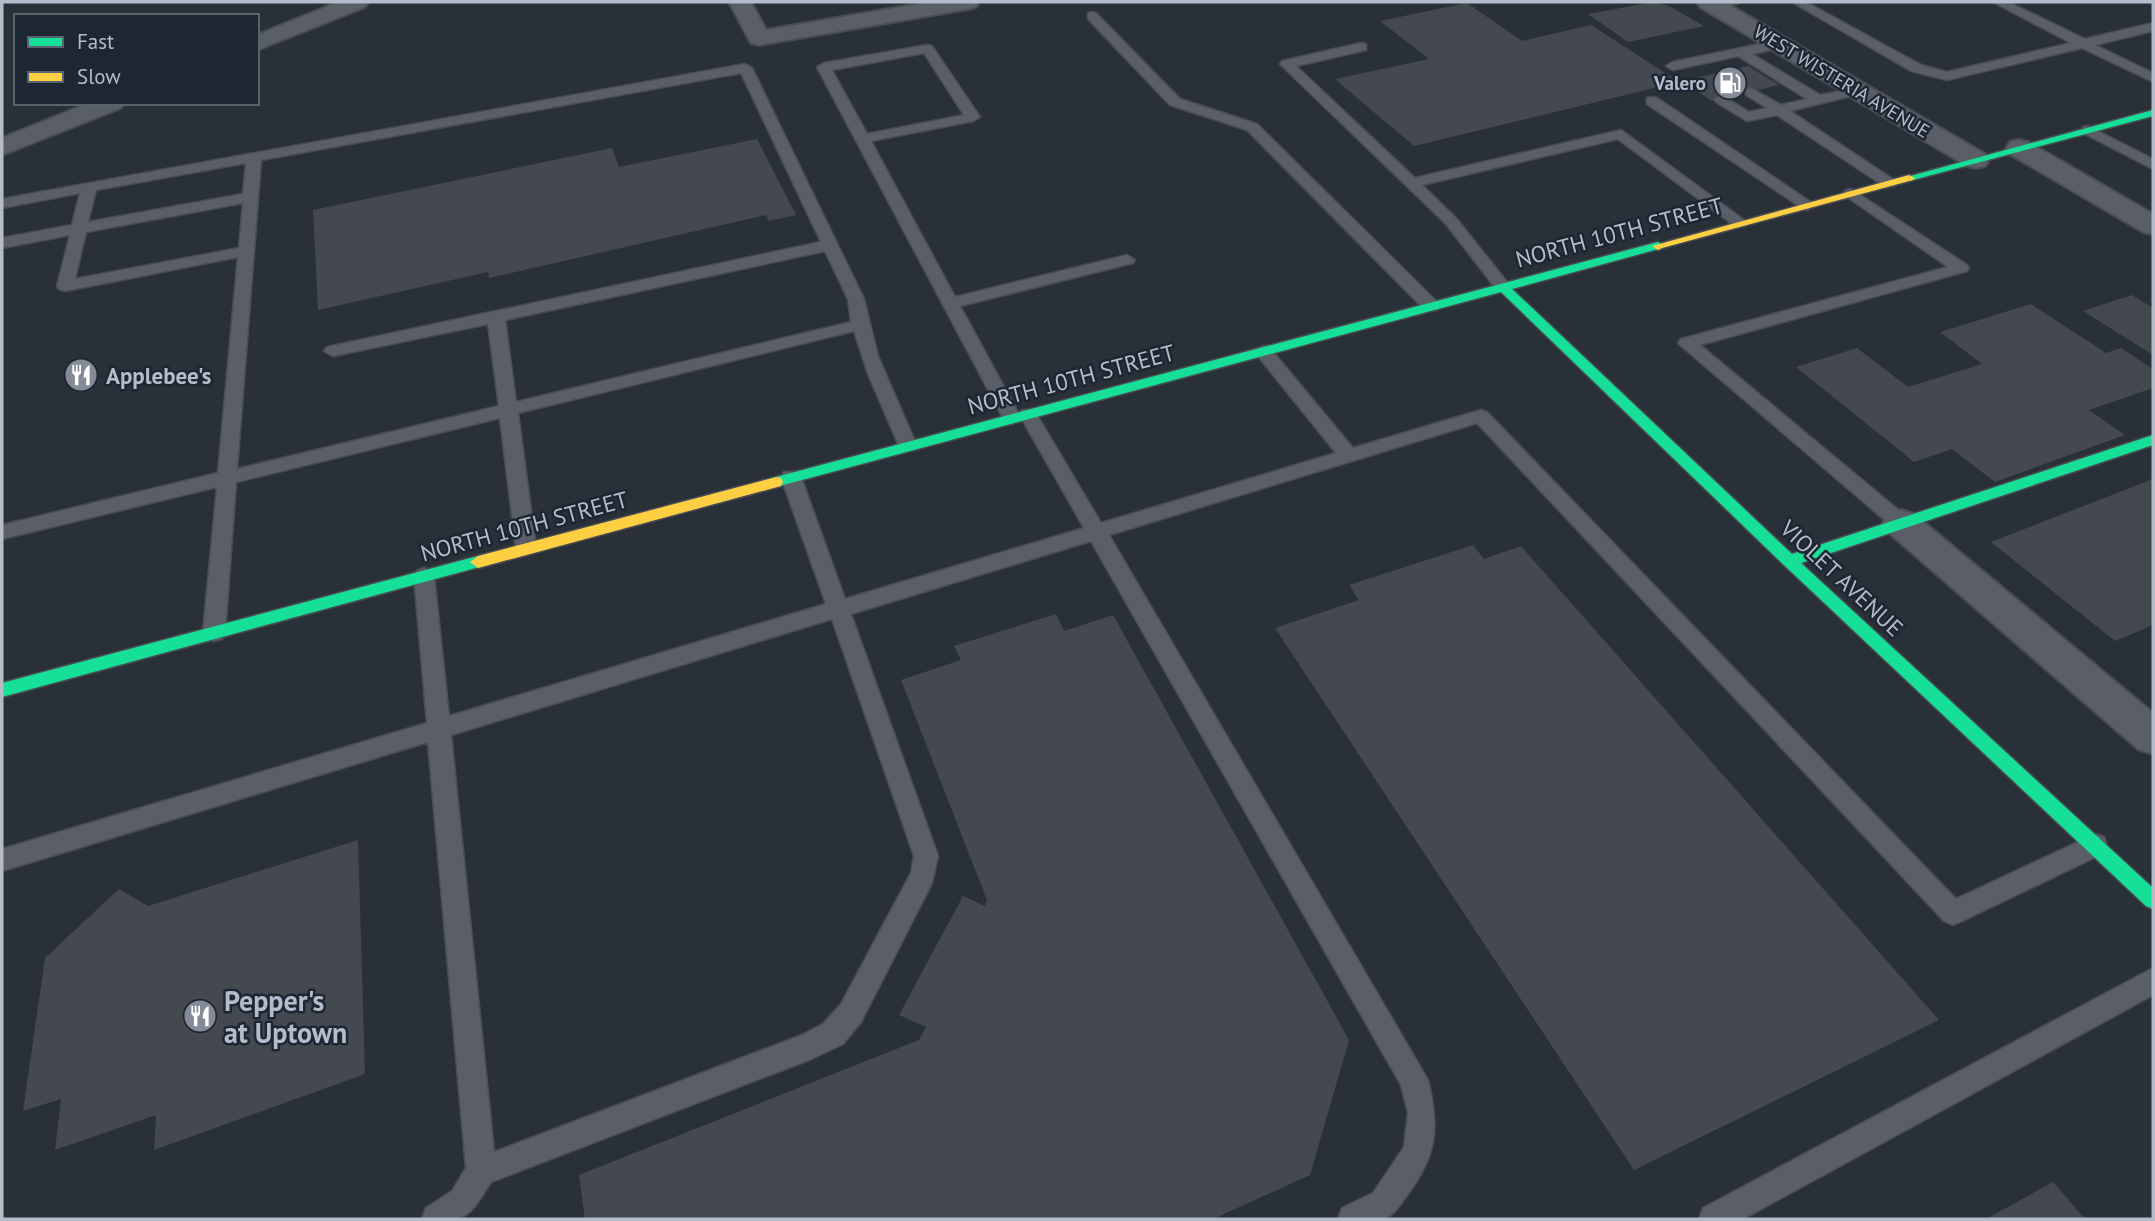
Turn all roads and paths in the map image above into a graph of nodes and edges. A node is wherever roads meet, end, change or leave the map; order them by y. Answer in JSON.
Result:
{"nodes":[{"id":1,"x":357,"y":2,"type":"edge"},
{"id":2,"x":740,"y":2,"type":"edge"},
{"id":3,"x":968,"y":2,"type":"edge"},
{"id":4,"x":1798,"y":2,"type":"edge"},
{"id":5,"x":1999,"y":2,"type":"edge"},
{"id":6,"x":1720,"y":3,"type":"edge"},
{"id":7,"x":1092,"y":16,"type":"dead end"},
{"id":8,"x":2153,"y":27,"type":"edge"},
{"id":9,"x":259,"y":42,"type":"edge"},
{"id":10,"x":2084,"y":43,"type":"junction"},
{"id":11,"x":1779,"y":44,"type":"junction"},
{"id":12,"x":1362,"y":47,"type":"dead end"},
{"id":13,"x":1740,"y":52,"type":"junction"},
{"id":14,"x":1702,"y":60,"type":"junction"},
{"id":15,"x":1719,"y":72,"type":"dead end"},
{"id":16,"x":2153,"y":78,"type":"edge"},
{"id":17,"x":1691,"y":79,"type":"dead end"},
{"id":18,"x":1858,"y":90,"type":"junction"},
{"id":19,"x":1751,"y":92,"type":"dead end"},
{"id":20,"x":1721,"y":99,"type":"dead end"},
{"id":21,"x":1818,"y":100,"type":"junction"},
{"id":22,"x":1652,"y":101,"type":"dead end"},
{"id":23,"x":107,"y":105,"type":"edge"},
{"id":24,"x":1779,"y":110,"type":"junction"},
{"id":25,"x":2153,"y":113,"type":"edge"},
{"id":26,"x":2088,"y":130,"type":"junction"},
{"id":27,"x":862,"y":139,"type":"junction"},
{"id":28,"x":2,"y":148,"type":"edge"},
{"id":29,"x":2019,"y":148,"type":"junction"},
{"id":30,"x":254,"y":157,"type":"junction"},
{"id":31,"x":1976,"y":160,"type":"junction"},
{"id":32,"x":2153,"y":165,"type":"edge"},
{"id":33,"x":1413,"y":183,"type":"junction"},
{"id":34,"x":1889,"y":183,"type":"junction"},
{"id":35,"x":89,"y":187,"type":"junction"},
{"id":36,"x":1851,"y":193,"type":"junction"},
{"id":37,"x":251,"y":197,"type":"junction"},
{"id":38,"x":2,"y":203,"type":"edge"},
{"id":39,"x":1807,"y":205,"type":"junction"},
{"id":40,"x":1740,"y":222,"type":"junction"},
{"id":41,"x":2153,"y":226,"type":"edge"},
{"id":42,"x":79,"y":228,"type":"junction"},
{"id":43,"x":2,"y":243,"type":"edge"},
{"id":44,"x":829,"y":245,"type":"junction"},
{"id":45,"x":246,"y":251,"type":"junction"},
{"id":46,"x":1126,"y":260,"type":"dead end"},
{"id":47,"x":1503,"y":286,"type":"junction"},
{"id":48,"x":950,"y":303,"type":"junction"},
{"id":49,"x":1431,"y":306,"type":"junction"},
{"id":50,"x":496,"y":317,"type":"junction"},
{"id":51,"x":859,"y":325,"type":"junction"},
{"id":52,"x":333,"y":351,"type":"dead end"},
{"id":53,"x":1263,"y":351,"type":"junction"},
{"id":54,"x":508,"y":408,"type":"junction"},
{"id":55,"x":1020,"y":416,"type":"junction"},
{"id":56,"x":2153,"y":440,"type":"edge"},
{"id":57,"x":908,"y":446,"type":"junction"},
{"id":58,"x":1348,"y":455,"type":"junction"},
{"id":59,"x":791,"y":477,"type":"junction"},
{"id":60,"x":227,"y":478,"type":"junction"},
{"id":61,"x":1901,"y":523,"type":"junction"},
{"id":62,"x":2,"y":532,"type":"edge"},
{"id":63,"x":1096,"y":532,"type":"junction"},
{"id":64,"x":527,"y":548,"type":"junction"},
{"id":65,"x":1789,"y":561,"type":"junction"},
{"id":66,"x":424,"y":576,"type":"junction"},
{"id":67,"x":838,"y":610,"type":"junction"},
{"id":68,"x":214,"y":633,"type":"junction"},
{"id":69,"x":2,"y":690,"type":"edge"},
{"id":70,"x":439,"y":730,"type":"junction"},
{"id":71,"x":2153,"y":737,"type":"edge"},
{"id":72,"x":2095,"y":845,"type":"junction"},
{"id":73,"x":2,"y":860,"type":"edge"},
{"id":74,"x":2153,"y":900,"type":"edge"},
{"id":75,"x":2153,"y":981,"type":"edge"},
{"id":76,"x":481,"y":1171,"type":"junction"},
{"id":77,"x":437,"y":1219,"type":"edge"},
{"id":78,"x":1353,"y":1219,"type":"edge"},
{"id":79,"x":1714,"y":1219,"type":"edge"}],
"edges":[{"from":1,"to":9,"type":"street"},
{"from":2,"to":3,"type":"street"},
{"from":4,"to":10,"type":"lane"},
{"from":5,"to":10,"type":"lane"},
{"from":6,"to":11,"type":"street","name":"WEST WISTERIA AVENUE"},
{"from":7,"to":49,"type":"lane"},
{"from":8,"to":10,"type":"lane"},
{"from":10,"to":16,"type":"lane"},
{"from":11,"to":13,"type":"lane"},
{"from":11,"to":18,"type":"street","name":"WEST WISTERIA AVENUE"},
{"from":12,"to":33,"type":"lane"},
{"from":13,"to":14,"type":"lane"},
{"from":13,"to":21,"type":"lane"},
{"from":14,"to":15,"type":"lane"},
{"from":14,"to":17,"type":"lane"},
{"from":18,"to":21,"type":"lane"},
{"from":18,"to":31,"type":"street","name":"WEST WISTERIA AVENUE"},
{"from":19,"to":24,"type":"lane"},
{"from":20,"to":24,"type":"lane"},
{"from":21,"to":24,"type":"lane"},
{"from":22,"to":39,"type":"lane"},
{"from":23,"to":28,"type":"street"},
{"from":24,"to":34,"type":"lane"},
{"from":25,"to":26,"type":"main road","name":"NORTH 10TH STREET"},
{"from":26,"to":29,"type":"main road","name":"NORTH 10TH STREET"},
{"from":26,"to":32,"type":"lane"},
{"from":27,"to":27,"type":"lane"},
{"from":27,"to":48,"type":"lane"},
{"from":29,"to":31,"type":"main road","name":"NORTH 10TH STREET"},
{"from":29,"to":41,"type":"street"},
{"from":30,"to":35,"type":"lane"},
{"from":30,"to":37,"type":"lane"},
{"from":30,"to":44,"type":"lane"},
{"from":31,"to":34,"type":"main road","name":"NORTH 10TH STREET"},
{"from":33,"to":40,"type":"lane"},
{"from":33,"to":47,"type":"lane"},
{"from":34,"to":36,"type":"main road","name":"NORTH 10TH STREET"},
{"from":35,"to":38,"type":"lane"},
{"from":35,"to":42,"type":"lane"},
{"from":36,"to":39,"type":"main road","name":"NORTH 10TH STREET"},
{"from":36,"to":61,"type":"lane"},
{"from":37,"to":42,"type":"lane"},
{"from":37,"to":45,"type":"lane"},
{"from":39,"to":40,"type":"main road","name":"NORTH 10TH STREET"},
{"from":40,"to":47,"type":"main road","name":"NORTH 10TH STREET"},
{"from":42,"to":43,"type":"lane"},
{"from":42,"to":45,"type":"lane"},
{"from":44,"to":50,"type":"lane"},
{"from":44,"to":51,"type":"lane"},
{"from":45,"to":60,"type":"lane"},
{"from":46,"to":48,"type":"lane"},
{"from":47,"to":49,"type":"main road","name":"NORTH 10TH STREET"},
{"from":47,"to":65,"type":"main road","name":"VIOLET AVENUE"},
{"from":48,"to":55,"type":"lane"},
{"from":49,"to":53,"type":"main road","name":"NORTH 10TH STREET"},
{"from":50,"to":52,"type":"lane"},
{"from":50,"to":54,"type":"lane"},
{"from":51,"to":54,"type":"lane"},
{"from":51,"to":57,"type":"lane"},
{"from":53,"to":55,"type":"main road","name":"NORTH 10TH STREET"},
{"from":53,"to":58,"type":"lane"},
{"from":54,"to":60,"type":"lane"},
{"from":54,"to":64,"type":"lane"},
{"from":55,"to":57,"type":"main road","name":"NORTH 10TH STREET"},
{"from":55,"to":63,"type":"lane"},
{"from":56,"to":61,"type":"main road"},
{"from":57,"to":59,"type":"main road","name":"NORTH 10TH STREET"},
{"from":58,"to":63,"type":"lane"},
{"from":58,"to":72,"type":"lane"},
{"from":59,"to":64,"type":"main road","name":"NORTH 10TH STREET"},
{"from":59,"to":67,"type":"lane"},
{"from":60,"to":62,"type":"lane"},
{"from":60,"to":68,"type":"lane"},
{"from":61,"to":65,"type":"main road"},
{"from":61,"to":71,"type":"street"},
{"from":63,"to":67,"type":"lane"},
{"from":63,"to":78,"type":"lane"},
{"from":64,"to":66,"type":"main road","name":"NORTH 10TH STREET"},
{"from":65,"to":72,"type":"main road","name":"VIOLET AVENUE"},
{"from":66,"to":68,"type":"main road","name":"NORTH 10TH STREET"},
{"from":66,"to":70,"type":"lane"},
{"from":67,"to":70,"type":"lane"},
{"from":67,"to":76,"type":"lane"},
{"from":68,"to":69,"type":"main road","name":"NORTH 10TH STREET"},
{"from":70,"to":73,"type":"lane"},
{"from":70,"to":76,"type":"lane"},
{"from":72,"to":74,"type":"main road","name":"VIOLET AVENUE"},
{"from":75,"to":79,"type":"lane"},
{"from":76,"to":77,"type":"lane"}]}
